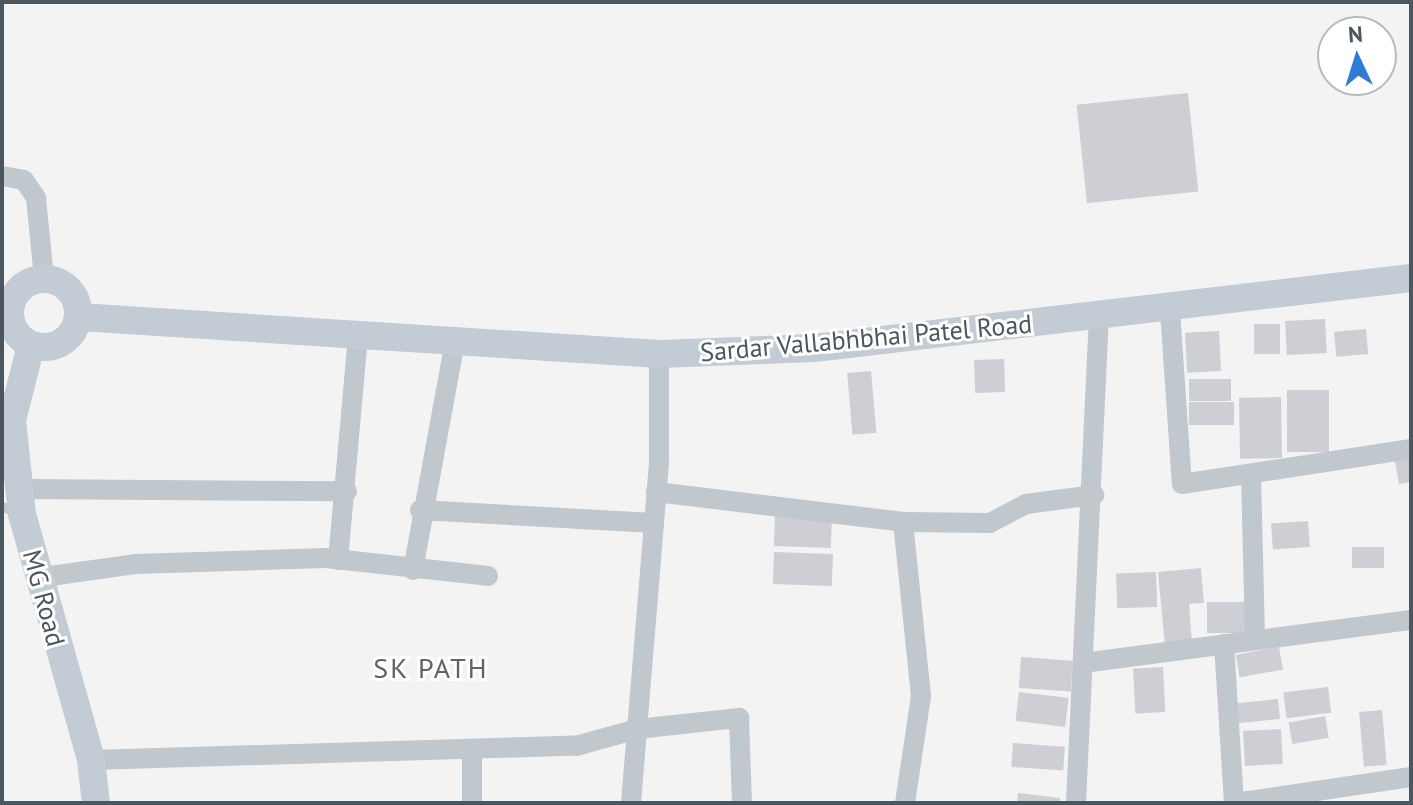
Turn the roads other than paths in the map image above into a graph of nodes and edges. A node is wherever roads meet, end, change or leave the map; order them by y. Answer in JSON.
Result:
{"nodes":[{"id":1,"x":2,"y":176,"type":"edge"},
{"id":2,"x":44,"y":278,"type":"junction"},
{"id":3,"x":1411,"y":278,"type":"edge"},
{"id":4,"x":1170,"y":310,"type":"junction"},
{"id":5,"x":79,"y":317,"type":"junction"},
{"id":6,"x":1099,"y":317,"type":"junction"},
{"id":7,"x":358,"y":335,"type":"junction"},
{"id":8,"x":455,"y":342,"type":"junction"},
{"id":9,"x":31,"y":345,"type":"junction"},
{"id":10,"x":659,"y":354,"type":"junction"},
{"id":11,"x":1411,"y":449,"type":"edge"},
{"id":12,"x":1251,"y":474,"type":"junction"},
{"id":13,"x":347,"y":491,"type":"junction"},
{"id":14,"x":656,"y":492,"type":"junction"},
{"id":15,"x":1094,"y":495,"type":"junction"},
{"id":16,"x":15,"y":503,"type":"edge"},
{"id":17,"x":420,"y":510,"type":"junction"},
{"id":18,"x":903,"y":522,"type":"junction"},
{"id":19,"x":654,"y":523,"type":"junction"},
{"id":20,"x":338,"y":560,"type":"junction"},
{"id":21,"x":413,"y":570,"type":"junction"},
{"id":22,"x":488,"y":576,"type":"dead end"},
{"id":23,"x":36,"y":578,"type":"junction"},
{"id":24,"x":1411,"y":620,"type":"edge"},
{"id":25,"x":1255,"y":640,"type":"junction"},
{"id":26,"x":1224,"y":644,"type":"junction"},
{"id":27,"x":1083,"y":663,"type":"junction"},
{"id":28,"x":637,"y":729,"type":"junction"},
{"id":29,"x":472,"y":752,"type":"junction"},
{"id":30,"x":91,"y":760,"type":"junction"},
{"id":31,"x":1411,"y":777,"type":"edge"},
{"id":32,"x":96,"y":803,"type":"edge"},
{"id":33,"x":472,"y":803,"type":"edge"},
{"id":34,"x":631,"y":803,"type":"edge"},
{"id":35,"x":742,"y":803,"type":"edge"},
{"id":36,"x":905,"y":803,"type":"edge"},
{"id":37,"x":1076,"y":803,"type":"edge"},
{"id":38,"x":1234,"y":803,"type":"edge"}],
"edges":[{"from":1,"to":2,"type":"street"},
{"from":2,"to":5,"type":"street"},
{"from":2,"to":9,"type":"street"},
{"from":3,"to":4,"type":"street","name":"Sardar Vallabhbhai Patel Road"},
{"from":4,"to":6,"type":"street","name":"Sardar Vallabhbhai Patel Road"},
{"from":4,"to":12,"type":"street"},
{"from":5,"to":7,"type":"street","name":"Sardar Vallabhbhai Patel Road"},
{"from":5,"to":9,"type":"street"},
{"from":6,"to":10,"type":"street","name":"Sardar Vallabhbhai Patel Road"},
{"from":6,"to":15,"type":"street"},
{"from":7,"to":8,"type":"street","name":"Sardar Vallabhbhai Patel Road"},
{"from":7,"to":13,"type":"street"},
{"from":8,"to":10,"type":"street","name":"Sardar Vallabhbhai Patel Road"},
{"from":8,"to":17,"type":"street"},
{"from":9,"to":16,"type":"street","name":"MG Road"},
{"from":10,"to":14,"type":"street"},
{"from":11,"to":12,"type":"street"},
{"from":12,"to":25,"type":"street"},
{"from":13,"to":16,"type":"street"},
{"from":13,"to":20,"type":"street"},
{"from":14,"to":18,"type":"street"},
{"from":14,"to":19,"type":"street"},
{"from":15,"to":18,"type":"street"},
{"from":15,"to":27,"type":"street"},
{"from":16,"to":23,"type":"street","name":"MG Road"},
{"from":17,"to":19,"type":"street"},
{"from":17,"to":21,"type":"street"},
{"from":18,"to":36,"type":"street"},
{"from":19,"to":28,"type":"street"},
{"from":20,"to":21,"type":"street"},
{"from":20,"to":23,"type":"street"},
{"from":21,"to":22,"type":"street"},
{"from":23,"to":30,"type":"street","name":"MG Road"},
{"from":24,"to":25,"type":"street"},
{"from":25,"to":26,"type":"street"},
{"from":26,"to":27,"type":"street"},
{"from":26,"to":38,"type":"street"},
{"from":27,"to":37,"type":"street"},
{"from":28,"to":29,"type":"street"},
{"from":28,"to":34,"type":"street"},
{"from":28,"to":35,"type":"street"},
{"from":29,"to":30,"type":"street"},
{"from":29,"to":33,"type":"street"},
{"from":30,"to":32,"type":"street","name":"MG Road"},
{"from":31,"to":38,"type":"street"}]}
